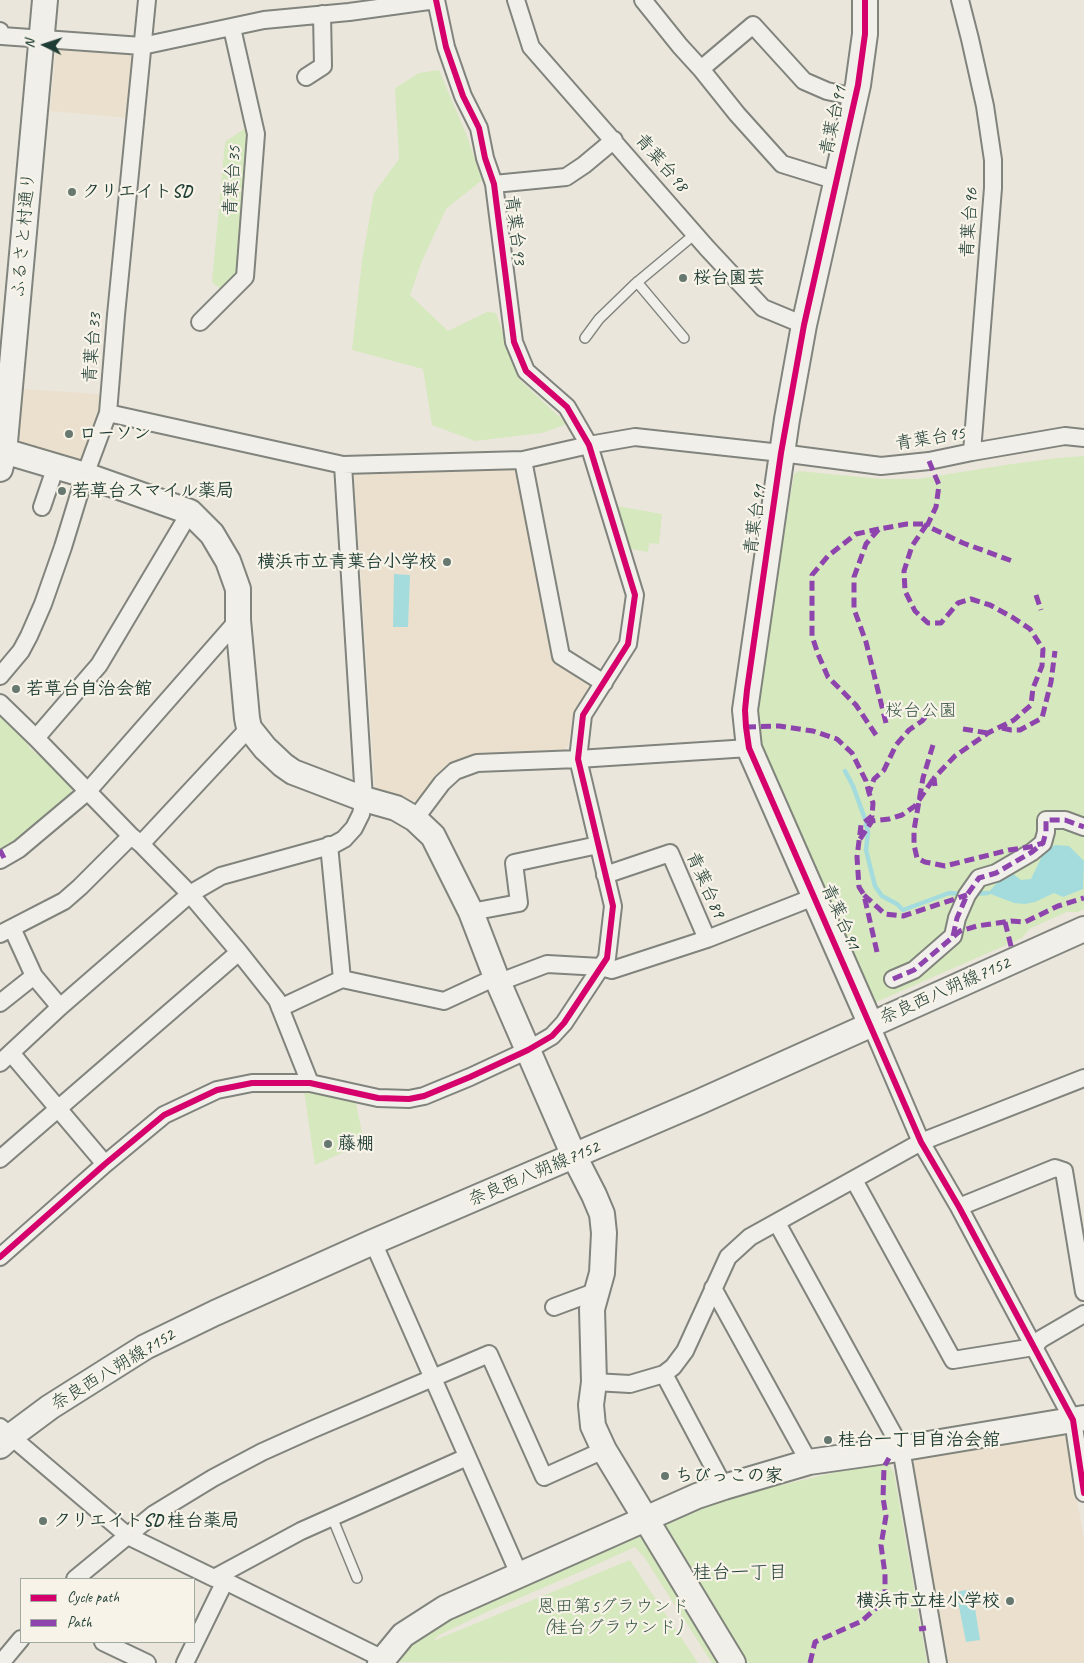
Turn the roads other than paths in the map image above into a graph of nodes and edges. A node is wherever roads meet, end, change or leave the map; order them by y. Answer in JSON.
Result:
{"nodes":[{"id":1,"x":45,"y":0,"type":"edge"},
{"id":2,"x":147,"y":0,"type":"edge"},
{"id":3,"x":436,"y":0,"type":"edge"},
{"id":4,"x":516,"y":0,"type":"edge"},
{"id":5,"x":643,"y":0,"type":"edge"},
{"id":6,"x":864,"y":0,"type":"edge"},
{"id":7,"x":960,"y":0,"type":"edge"},
{"id":8,"x":322,"y":14,"type":"junction"},
{"id":9,"x":232,"y":28,"type":"junction"},
{"id":10,"x":0,"y":31,"type":"edge"},
{"id":11,"x":42,"y":38,"type":"junction"},
{"id":12,"x":142,"y":46,"type":"junction"},
{"id":13,"x":701,"y":69,"type":"junction"},
{"id":14,"x":306,"y":77,"type":"dead end"},
{"id":15,"x":854,"y":97,"type":"junction"},
{"id":16,"x":614,"y":140,"type":"junction"},
{"id":17,"x":837,"y":181,"type":"junction"},
{"id":18,"x":494,"y":184,"type":"junction"},
{"id":19,"x":695,"y":234,"type":"junction"},
{"id":20,"x":637,"y":282,"type":"junction"},
{"id":21,"x":200,"y":322,"type":"dead end"},
{"id":22,"x":804,"y":325,"type":"junction"},
{"id":23,"x":585,"y":338,"type":"dead end"},
{"id":24,"x":684,"y":338,"type":"dead end"},
{"id":25,"x":108,"y":413,"type":"junction"},
{"id":26,"x":1084,"y":438,"type":"edge"},
{"id":27,"x":589,"y":445,"type":"junction"},
{"id":28,"x":972,"y":452,"type":"junction"},
{"id":29,"x":781,"y":453,"type":"junction"},
{"id":30,"x":523,"y":460,"type":"junction"},
{"id":31,"x":2,"y":461,"type":"edge"},
{"id":32,"x":343,"y":465,"type":"junction"},
{"id":33,"x":56,"y":466,"type":"junction"},
{"id":34,"x":85,"y":475,"type":"junction"},
{"id":35,"x":42,"y":507,"type":"dead end"},
{"id":36,"x":190,"y":512,"type":"junction"},
{"id":37,"x":238,"y":620,"type":"junction"},
{"id":38,"x":0,"y":676,"type":"edge"},
{"id":39,"x":604,"y":683,"type":"junction"},
{"id":40,"x":0,"y":703,"type":"edge"},
{"id":41,"x":250,"y":728,"type":"junction"},
{"id":42,"x":36,"y":738,"type":"junction"},
{"id":43,"x":749,"y":748,"type":"junction"},
{"id":44,"x":578,"y":759,"type":"junction"},
{"id":45,"x":88,"y":791,"type":"junction"},
{"id":46,"x":364,"y":799,"type":"junction"},
{"id":47,"x":416,"y":820,"type":"junction"},
{"id":48,"x":1084,"y":828,"type":"edge"},
{"id":49,"x":136,"y":840,"type":"junction"},
{"id":50,"x":329,"y":845,"type":"junction"},
{"id":51,"x":598,"y":845,"type":"junction"},
{"id":52,"x":0,"y":860,"type":"edge"},
{"id":53,"x":605,"y":875,"type":"junction"},
{"id":54,"x":190,"y":894,"type":"junction"},
{"id":55,"x":814,"y":897,"type":"junction"},
{"id":56,"x":470,"y":912,"type":"junction"},
{"id":57,"x":1084,"y":929,"type":"edge"},
{"id":58,"x":6,"y":931,"type":"edge"},
{"id":59,"x":707,"y":939,"type":"junction"},
{"id":60,"x":239,"y":952,"type":"junction"},
{"id":61,"x":601,"y":967,"type":"junction"},
{"id":62,"x":34,"y":976,"type":"junction"},
{"id":63,"x":496,"y":977,"type":"junction"},
{"id":64,"x":342,"y":979,"type":"junction"},
{"id":65,"x":893,"y":979,"type":"dead end"},
{"id":66,"x":0,"y":1003,"type":"edge"},
{"id":67,"x":60,"y":1007,"type":"junction"},
{"id":68,"x":280,"y":1008,"type":"junction"},
{"id":69,"x":870,"y":1025,"type":"junction"},
{"id":70,"x":528,"y":1050,"type":"junction"},
{"id":71,"x":6,"y":1058,"type":"edge"},
{"id":72,"x":1084,"y":1078,"type":"edge"},
{"id":73,"x":310,"y":1083,"type":"junction"},
{"id":74,"x":58,"y":1109,"type":"junction"},
{"id":75,"x":921,"y":1142,"type":"junction"},
{"id":76,"x":574,"y":1156,"type":"junction"},
{"id":77,"x":0,"y":1159,"type":"edge"},
{"id":78,"x":105,"y":1164,"type":"junction"},
{"id":79,"x":854,"y":1180,"type":"junction"},
{"id":80,"x":959,"y":1207,"type":"junction"},
{"id":81,"x":777,"y":1223,"type":"junction"},
{"id":82,"x":373,"y":1242,"type":"junction"},
{"id":83,"x":0,"y":1257,"type":"edge"},
{"id":84,"x":713,"y":1288,"type":"junction"},
{"id":85,"x":597,"y":1291,"type":"junction"},
{"id":86,"x":1084,"y":1292,"type":"edge"},
{"id":87,"x":554,"y":1307,"type":"dead end"},
{"id":88,"x":1084,"y":1314,"type":"edge"},
{"id":89,"x":1034,"y":1347,"type":"junction"},
{"id":90,"x":664,"y":1374,"type":"junction"},
{"id":91,"x":434,"y":1378,"type":"junction"},
{"id":92,"x":594,"y":1382,"type":"junction"},
{"id":93,"x":1078,"y":1419,"type":"edge"},
{"id":94,"x":4,"y":1436,"type":"edge"},
{"id":95,"x":901,"y":1448,"type":"junction"},
{"id":96,"x":604,"y":1450,"type":"junction"},
{"id":97,"x":467,"y":1457,"type":"junction"},
{"id":98,"x":809,"y":1462,"type":"junction"},
{"id":99,"x":724,"y":1487,"type":"junction"},
{"id":100,"x":1084,"y":1493,"type":"edge"},
{"id":101,"x":332,"y":1518,"type":"junction"},
{"id":102,"x":645,"y":1519,"type":"junction"},
{"id":103,"x":128,"y":1536,"type":"junction"},
{"id":104,"x":519,"y":1574,"type":"junction"},
{"id":105,"x":77,"y":1578,"type":"edge"},
{"id":106,"x":357,"y":1578,"type":"dead end"},
{"id":107,"x":219,"y":1579,"type":"junction"},
{"id":108,"x":20,"y":1640,"type":"edge"},
{"id":109,"x":195,"y":1640,"type":"edge"},
{"id":110,"x":104,"y":1643,"type":"edge"},
{"id":111,"x":194,"y":1643,"type":"edge"},
{"id":112,"x":1,"y":1663,"type":"edge"},
{"id":113,"x":147,"y":1663,"type":"edge"},
{"id":114,"x":186,"y":1663,"type":"edge"},
{"id":115,"x":380,"y":1663,"type":"edge"},
{"id":116,"x":733,"y":1663,"type":"edge"},
{"id":117,"x":938,"y":1663,"type":"edge"}],
"edges":[{"from":1,"to":11,"type":"street","name":"ふるさと村通り"},
{"from":2,"to":12,"type":"street","name":"青葉台33"},
{"from":3,"to":8,"type":"street"},
{"from":3,"to":18,"type":"street","name":"青葉台93"},
{"from":4,"to":16,"type":"street","name":"青葉台98"},
{"from":5,"to":13,"type":"street"},
{"from":6,"to":15,"type":"street","name":"青葉台91"},
{"from":7,"to":28,"type":"street","name":"青葉台96"},
{"from":8,"to":9,"type":"street"},
{"from":8,"to":14,"type":"street"},
{"from":9,"to":12,"type":"street"},
{"from":9,"to":21,"type":"street","name":"青葉台35"},
{"from":10,"to":11,"type":"street"},
{"from":11,"to":12,"type":"street"},
{"from":11,"to":31,"type":"street","name":"ふるさと村通り"},
{"from":12,"to":25,"type":"street","name":"青葉台33"},
{"from":13,"to":15,"type":"street"},
{"from":13,"to":17,"type":"street"},
{"from":15,"to":17,"type":"street","name":"青葉台91"},
{"from":16,"to":18,"type":"street"},
{"from":16,"to":19,"type":"street","name":"青葉台98"},
{"from":17,"to":22,"type":"street","name":"青葉台91"},
{"from":18,"to":27,"type":"street","name":"青葉台93"},
{"from":19,"to":20,"type":"lane"},
{"from":19,"to":22,"type":"street","name":"青葉台98"},
{"from":20,"to":23,"type":"lane"},
{"from":20,"to":24,"type":"lane"},
{"from":22,"to":29,"type":"street","name":"青葉台91"},
{"from":25,"to":32,"type":"street","name":"青葉台95"},
{"from":25,"to":34,"type":"street","name":"青葉台33"},
{"from":26,"to":28,"type":"street","name":"青葉台95"},
{"from":27,"to":29,"type":"street","name":"青葉台95"},
{"from":27,"to":30,"type":"street","name":"青葉台95"},
{"from":27,"to":39,"type":"street","name":"青葉台93"},
{"from":28,"to":29,"type":"street","name":"青葉台95"},
{"from":29,"to":43,"type":"street","name":"青葉台91"},
{"from":30,"to":32,"type":"street","name":"青葉台95"},
{"from":30,"to":39,"type":"street"},
{"from":31,"to":33,"type":"street"},
{"from":32,"to":46,"type":"street"},
{"from":33,"to":34,"type":"street"},
{"from":33,"to":35,"type":"street"},
{"from":34,"to":36,"type":"street"},
{"from":34,"to":38,"type":"street","name":"青葉台33"},
{"from":36,"to":37,"type":"street"},
{"from":36,"to":42,"type":"street"},
{"from":37,"to":41,"type":"street"},
{"from":37,"to":45,"type":"street"},
{"from":39,"to":44,"type":"street","name":"青葉台93"},
{"from":40,"to":42,"type":"street"},
{"from":41,"to":46,"type":"street"},
{"from":41,"to":49,"type":"street"},
{"from":42,"to":45,"type":"street"},
{"from":43,"to":44,"type":"street"},
{"from":43,"to":55,"type":"street","name":"青葉台91"},
{"from":44,"to":47,"type":"street"},
{"from":44,"to":51,"type":"street","name":"青葉台93"},
{"from":45,"to":49,"type":"street"},
{"from":45,"to":52,"type":"street"},
{"from":46,"to":47,"type":"street"},
{"from":46,"to":50,"type":"street"},
{"from":47,"to":56,"type":"street"},
{"from":48,"to":65,"type":"street"},
{"from":49,"to":54,"type":"street"},
{"from":49,"to":58,"type":"street"},
{"from":50,"to":54,"type":"street"},
{"from":50,"to":64,"type":"street"},
{"from":51,"to":53,"type":"street","name":"青葉台93"},
{"from":51,"to":56,"type":"street"},
{"from":53,"to":59,"type":"street","name":"青葉台89"},
{"from":53,"to":61,"type":"street","name":"青葉台93"},
{"from":54,"to":60,"type":"street"},
{"from":54,"to":67,"type":"street"},
{"from":55,"to":59,"type":"street"},
{"from":55,"to":69,"type":"street","name":"青葉台91"},
{"from":56,"to":63,"type":"street"},
{"from":57,"to":69,"type":"street","name":"奈良西八朔線7152"},
{"from":58,"to":62,"type":"street"},
{"from":59,"to":61,"type":"street"},
{"from":60,"to":68,"type":"street"},
{"from":60,"to":74,"type":"street"},
{"from":61,"to":63,"type":"street"},
{"from":61,"to":70,"type":"street","name":"青葉台93"},
{"from":62,"to":66,"type":"street"},
{"from":62,"to":67,"type":"street"},
{"from":63,"to":64,"type":"street"},
{"from":63,"to":70,"type":"street"},
{"from":64,"to":68,"type":"street"},
{"from":67,"to":71,"type":"street"},
{"from":68,"to":73,"type":"street"},
{"from":69,"to":75,"type":"street"},
{"from":69,"to":76,"type":"street","name":"奈良西八朔線7152"},
{"from":70,"to":73,"type":"street","name":"青葉台93"},
{"from":70,"to":76,"type":"street"},
{"from":71,"to":74,"type":"street"},
{"from":72,"to":75,"type":"street"},
{"from":73,"to":78,"type":"street","name":"青葉台93"},
{"from":74,"to":77,"type":"street"},
{"from":74,"to":78,"type":"street"},
{"from":75,"to":79,"type":"street"},
{"from":75,"to":80,"type":"street"},
{"from":76,"to":82,"type":"street","name":"奈良西八朔線7152"},
{"from":76,"to":85,"type":"street"},
{"from":78,"to":83,"type":"street","name":"青葉台93"},
{"from":79,"to":81,"type":"street"},
{"from":79,"to":89,"type":"street"},
{"from":80,"to":86,"type":"street"},
{"from":80,"to":89,"type":"street"},
{"from":81,"to":84,"type":"street"},
{"from":81,"to":95,"type":"street"},
{"from":82,"to":91,"type":"street"},
{"from":82,"to":94,"type":"street","name":"奈良西八朔線7152"},
{"from":84,"to":90,"type":"street"},
{"from":84,"to":98,"type":"street"},
{"from":85,"to":87,"type":"street"},
{"from":85,"to":92,"type":"street"},
{"from":88,"to":89,"type":"street"},
{"from":89,"to":93,"type":"street"},
{"from":90,"to":92,"type":"street"},
{"from":90,"to":99,"type":"street"},
{"from":91,"to":96,"type":"street"},
{"from":91,"to":97,"type":"street"},
{"from":91,"to":103,"type":"street"},
{"from":92,"to":96,"type":"street"},
{"from":93,"to":95,"type":"street"},
{"from":93,"to":100,"type":"street"},
{"from":94,"to":103,"type":"street"},
{"from":95,"to":98,"type":"street"},
{"from":95,"to":117,"type":"street"},
{"from":96,"to":102,"type":"street"},
{"from":97,"to":101,"type":"street"},
{"from":97,"to":104,"type":"street"},
{"from":98,"to":99,"type":"street"},
{"from":99,"to":102,"type":"street"},
{"from":101,"to":106,"type":"lane"},
{"from":101,"to":107,"type":"street"},
{"from":102,"to":104,"type":"street"},
{"from":102,"to":116,"type":"street"},
{"from":103,"to":105,"type":"street"},
{"from":103,"to":107,"type":"street"},
{"from":104,"to":115,"type":"street"},
{"from":107,"to":109,"type":"street"},
{"from":107,"to":115,"type":"street"},
{"from":108,"to":112,"type":"street"},
{"from":110,"to":113,"type":"street"},
{"from":111,"to":114,"type":"street"}]}
